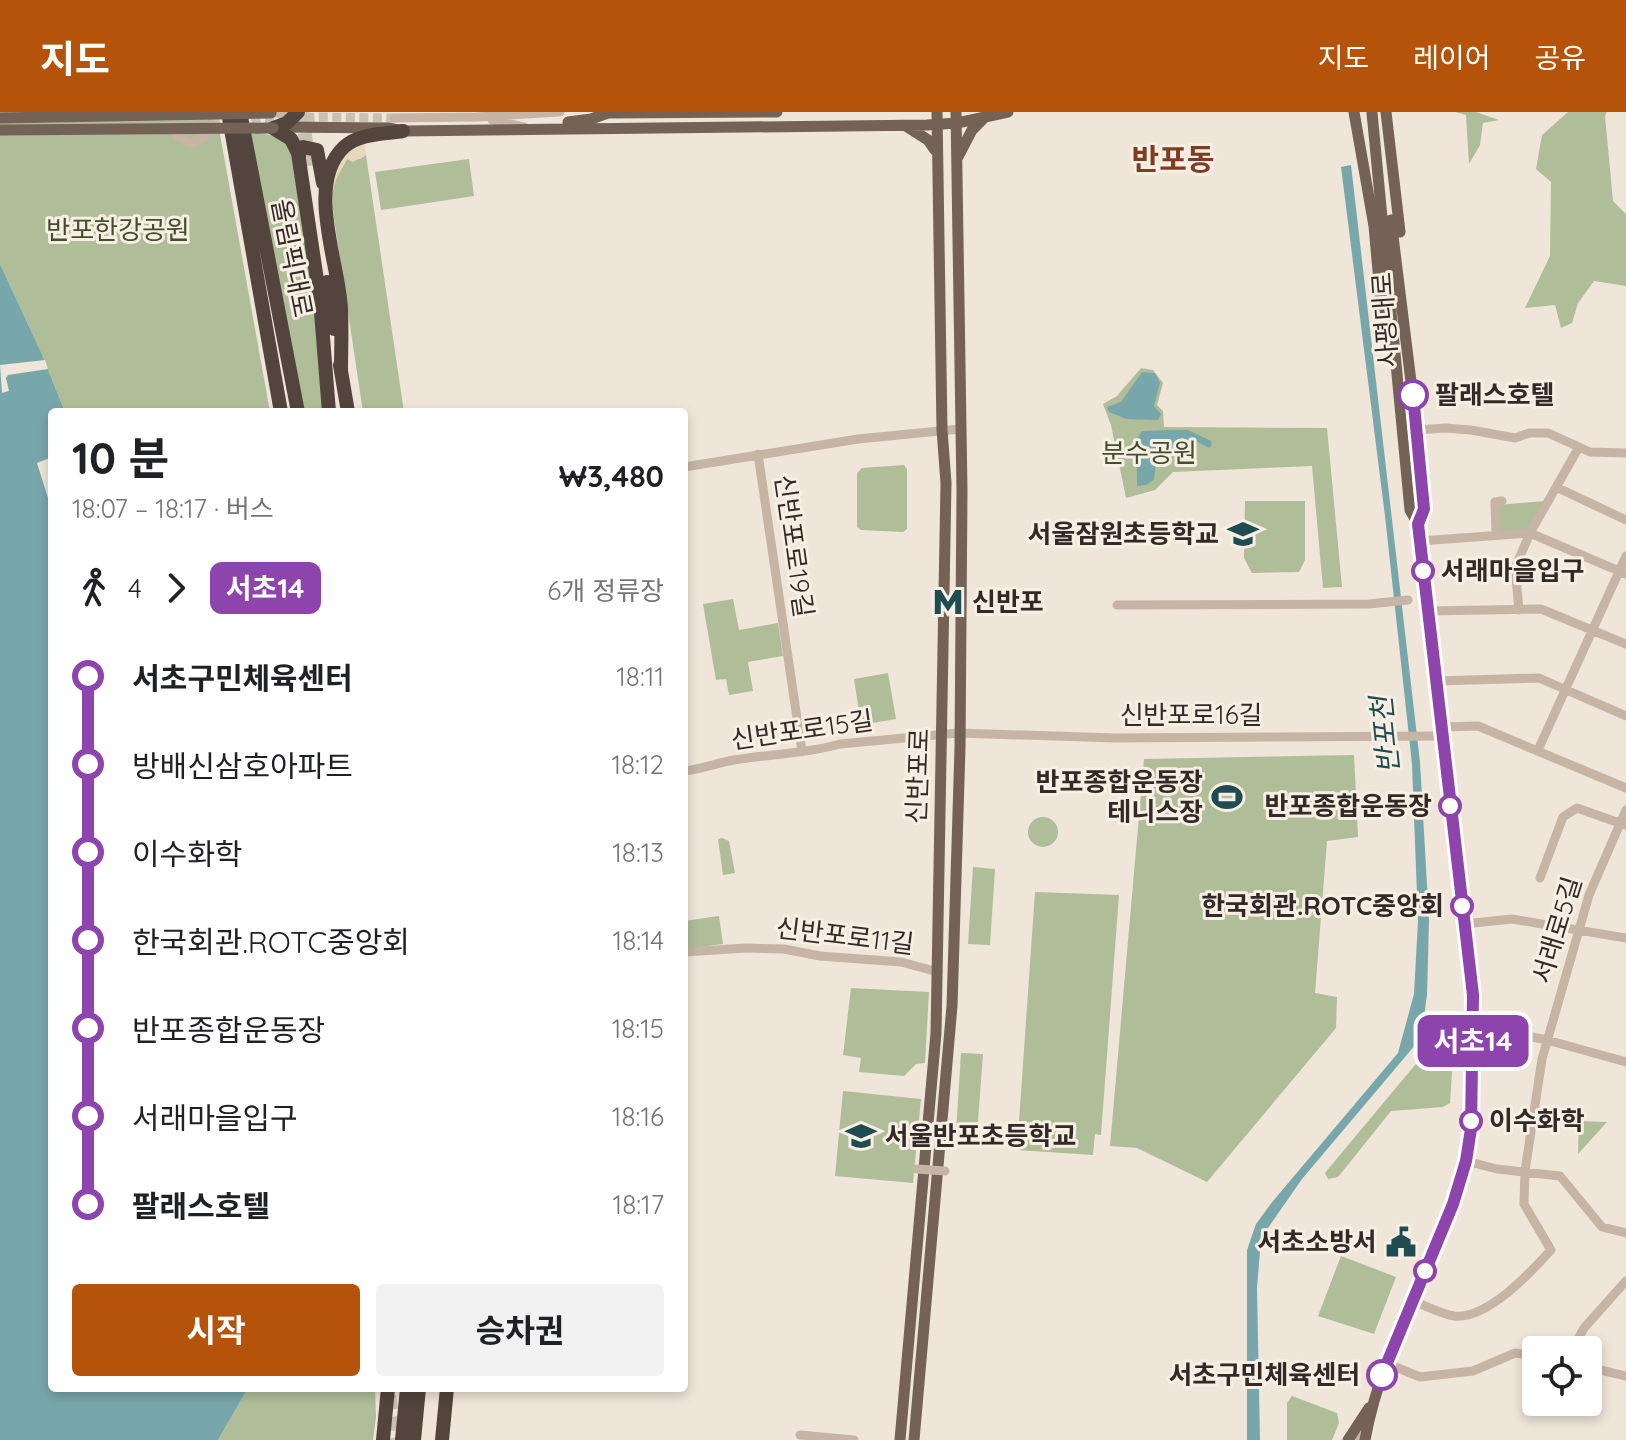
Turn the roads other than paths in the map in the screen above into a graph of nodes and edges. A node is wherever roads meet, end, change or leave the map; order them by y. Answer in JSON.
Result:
{"nodes":[{"id":1,"x":177,"y":112,"type":"edge"},
{"id":2,"x":207,"y":112,"type":"edge"},
{"id":3,"x":230,"y":112,"type":"edge"},
{"id":4,"x":240,"y":112,"type":"edge"},
{"id":5,"x":300,"y":112,"type":"edge"},
{"id":6,"x":560,"y":112,"type":"edge"},
{"id":7,"x":608,"y":112,"type":"edge"},
{"id":8,"x":763,"y":112,"type":"edge"},
{"id":9,"x":777,"y":112,"type":"edge"},
{"id":10,"x":1008,"y":112,"type":"edge"},
{"id":11,"x":1355,"y":112,"type":"edge"},
{"id":12,"x":1372,"y":113,"type":"edge"},
{"id":13,"x":1384,"y":113,"type":"edge"},
{"id":14,"x":476,"y":117,"type":"junction"},
{"id":15,"x":0,"y":118,"type":"edge"},
{"id":16,"x":272,"y":118,"type":"edge"},
{"id":17,"x":394,"y":118,"type":"dead end"},
{"id":18,"x":936,"y":118,"type":"edge"},
{"id":19,"x":956,"y":118,"type":"edge"},
{"id":20,"x":984,"y":118,"type":"junction"},
{"id":21,"x":904,"y":124,"type":"junction"},
{"id":22,"x":527,"y":128,"type":"junction"},
{"id":23,"x":549,"y":128,"type":"junction"},
{"id":24,"x":0,"y":130,"type":"edge"},
{"id":25,"x":403,"y":131,"type":"junction"},
{"id":26,"x":936,"y":154,"type":"junction"},
{"id":27,"x":957,"y":161,"type":"junction"},
{"id":28,"x":304,"y":164,"type":"junction"},
{"id":29,"x":253,"y":181,"type":"junction"},
{"id":30,"x":325,"y":195,"type":"junction"},
{"id":31,"x":264,"y":239,"type":"junction"},
{"id":32,"x":1395,"y":333,"type":"junction"},
{"id":33,"x":341,"y":371,"type":"junction"},
{"id":34,"x":275,"y":372,"type":"junction"},
{"id":35,"x":280,"y":408,"type":"edge"},
{"id":36,"x":297,"y":408,"type":"edge"},
{"id":37,"x":329,"y":408,"type":"edge"},
{"id":38,"x":347,"y":408,"type":"edge"},
{"id":39,"x":960,"y":429,"type":"junction"},
{"id":40,"x":942,"y":430,"type":"junction"},
{"id":41,"x":1417,"y":430,"type":"junction"},
{"id":42,"x":1579,"y":447,"type":"junction"},
{"id":43,"x":1626,"y":453,"type":"edge"},
{"id":44,"x":758,"y":454,"type":"junction"},
{"id":45,"x":688,"y":466,"type":"edge"},
{"id":46,"x":1556,"y":487,"type":"junction"},
{"id":47,"x":1502,"y":501,"type":"dead end"},
{"id":48,"x":1626,"y":520,"type":"edge"},
{"id":49,"x":1418,"y":524,"type":"junction"},
{"id":50,"x":1530,"y":533,"type":"junction"},
{"id":51,"x":1496,"y":535,"type":"junction"},
{"id":52,"x":1420,"y":541,"type":"junction"},
{"id":53,"x":1626,"y":556,"type":"edge"},
{"id":54,"x":1623,"y":573,"type":"edge"},
{"id":55,"x":1408,"y":600,"type":"dead end"},
{"id":56,"x":1117,"y":605,"type":"dead end"},
{"id":57,"x":1519,"y":610,"type":"junction"},
{"id":58,"x":1428,"y":611,"type":"junction"},
{"id":59,"x":1593,"y":630,"type":"junction"},
{"id":60,"x":1626,"y":644,"type":"edge"},
{"id":61,"x":1435,"y":681,"type":"junction"},
{"id":62,"x":1566,"y":689,"type":"junction"},
{"id":63,"x":1626,"y":716,"type":"edge"},
{"id":64,"x":1441,"y":731,"type":"junction"},
{"id":65,"x":958,"y":733,"type":"junction"},
{"id":66,"x":941,"y":735,"type":"junction"},
{"id":67,"x":1538,"y":750,"type":"junction"},
{"id":68,"x":802,"y":752,"type":"junction"},
{"id":69,"x":688,"y":770,"type":"edge"},
{"id":70,"x":1626,"y":788,"type":"edge"},
{"id":71,"x":1626,"y":810,"type":"edge"},
{"id":72,"x":1623,"y":824,"type":"edge"},
{"id":73,"x":1540,"y":878,"type":"dead end"},
{"id":74,"x":1464,"y":924,"type":"junction"},
{"id":75,"x":1578,"y":929,"type":"junction"},
{"id":76,"x":1626,"y":938,"type":"edge"},
{"id":77,"x":688,"y":952,"type":"edge"},
{"id":78,"x":938,"y":972,"type":"junction"},
{"id":79,"x":1473,"y":1025,"type":"junction"},
{"id":80,"x":1547,"y":1040,"type":"junction"},
{"id":81,"x":1626,"y":1062,"type":"edge"},
{"id":82,"x":1466,"y":1161,"type":"junction"},
{"id":83,"x":917,"y":1169,"type":"dead end"},
{"id":84,"x":945,"y":1171,"type":"dead end"},
{"id":85,"x":1525,"y":1171,"type":"junction"},
{"id":86,"x":1626,"y":1233,"type":"edge"},
{"id":87,"x":1626,"y":1281,"type":"edge"},
{"id":88,"x":1412,"y":1301,"type":"junction"},
{"id":89,"x":1580,"y":1336,"type":"edge"},
{"id":90,"x":1522,"y":1354,"type":"edge"},
{"id":91,"x":1386,"y":1363,"type":"junction"},
{"id":92,"x":1602,"y":1370,"type":"edge"},
{"id":93,"x":1626,"y":1376,"type":"edge"},
{"id":94,"x":388,"y":1392,"type":"edge"},
{"id":95,"x":407,"y":1392,"type":"edge"},
{"id":96,"x":419,"y":1392,"type":"edge"},
{"id":97,"x":447,"y":1392,"type":"edge"},
{"id":98,"x":1371,"y":1404,"type":"junction"},
{"id":99,"x":800,"y":1435,"type":"dead end"},
{"id":100,"x":383,"y":1440,"type":"edge"},
{"id":101,"x":402,"y":1440,"type":"edge"},
{"id":102,"x":414,"y":1440,"type":"edge"},
{"id":103,"x":442,"y":1440,"type":"edge"},
{"id":104,"x":854,"y":1440,"type":"edge"},
{"id":105,"x":900,"y":1440,"type":"edge"},
{"id":106,"x":914,"y":1440,"type":"edge"},
{"id":107,"x":1348,"y":1440,"type":"edge"},
{"id":108,"x":1357,"y":1440,"type":"edge"},
{"id":109,"x":1365,"y":1440,"type":"edge"}],
"edges":[{"from":1,"to":2,"type":"street"},
{"from":3,"to":29,"type":"highway"},
{"from":3,"to":34,"type":"highway"},
{"from":4,"to":29,"type":"highway","name":"올림픽대로"},
{"from":5,"to":16,"type":"highway"},
{"from":6,"to":14,"type":"street"},
{"from":7,"to":8,"type":"main road"},
{"from":7,"to":23,"type":"main road"},
{"from":8,"to":9,"type":"main road"},
{"from":10,"to":20,"type":"main road"},
{"from":11,"to":32,"type":"main road"},
{"from":12,"to":32,"type":"main road","name":"사평대로"},
{"from":13,"to":41,"type":"main road","name":"사평대로"},
{"from":14,"to":17,"type":"street"},
{"from":14,"to":22,"type":"street"},
{"from":15,"to":16,"type":"main road","bridge":true},
{"from":16,"to":24,"type":"main road","bridge":true},
{"from":16,"to":25,"type":"main road"},
{"from":16,"to":28,"type":"highway"},
{"from":18,"to":19,"type":"main road"},
{"from":18,"to":21,"type":"main road"},
{"from":18,"to":26,"type":"main road","name":"신반포로"},
{"from":19,"to":20,"type":"main road"},
{"from":19,"to":27,"type":"main road","name":"신반포로"},
{"from":20,"to":27,"type":"main road"},
{"from":21,"to":23,"type":"main road"},
{"from":21,"to":26,"type":"main road"},
{"from":22,"to":23,"type":"main road"},
{"from":22,"to":25,"type":"main road"},
{"from":25,"to":30,"type":"highway"},
{"from":26,"to":40,"type":"main road","name":"신반포로"},
{"from":27,"to":39,"type":"main road","name":"신반포로"},
{"from":28,"to":30,"type":"highway"},
{"from":28,"to":33,"type":"highway","name":"올림픽대로"},
{"from":28,"to":37,"type":"highway"},
{"from":29,"to":31,"type":"highway","name":"올림픽대로"},
{"from":30,"to":33,"type":"highway"},
{"from":31,"to":34,"type":"highway"},
{"from":31,"to":36,"type":"highway","name":"올림픽대로"},
{"from":32,"to":49,"type":"main road","name":"사평대로"},
{"from":33,"to":38,"type":"highway","name":"올림픽대로"},
{"from":34,"to":35,"type":"highway"},
{"from":39,"to":40,"type":"street","name":"신반포로19길"},
{"from":39,"to":65,"type":"main road","name":"신반포로"},
{"from":40,"to":44,"type":"street","name":"신반포로19길"},
{"from":40,"to":66,"type":"main road","name":"신반포로"},
{"from":41,"to":42,"type":"street"},
{"from":41,"to":49,"type":"main road","name":"사평대로"},
{"from":42,"to":43,"type":"street"},
{"from":42,"to":46,"type":"street"},
{"from":44,"to":45,"type":"street"},
{"from":44,"to":68,"type":"street","name":"신반포로19길"},
{"from":46,"to":48,"type":"street"},
{"from":46,"to":50,"type":"street"},
{"from":47,"to":51,"type":"street"},
{"from":49,"to":52,"type":"main road","name":"사평대로"},
{"from":50,"to":51,"type":"street"},
{"from":50,"to":54,"type":"street"},
{"from":50,"to":57,"type":"street"},
{"from":51,"to":52,"type":"street"},
{"from":52,"to":58,"type":"main road","name":"사평대로"},
{"from":53,"to":54,"type":"street"},
{"from":54,"to":59,"type":"street"},
{"from":55,"to":56,"type":"street"},
{"from":57,"to":58,"type":"street"},
{"from":57,"to":59,"type":"street"},
{"from":58,"to":61,"type":"main road","name":"사평대로"},
{"from":59,"to":60,"type":"street"},
{"from":59,"to":62,"type":"street"},
{"from":61,"to":62,"type":"street"},
{"from":61,"to":64,"type":"main road","name":"사평대로"},
{"from":62,"to":63,"type":"street"},
{"from":62,"to":67,"type":"street"},
{"from":64,"to":65,"type":"street","name":"신반포로16길"},
{"from":64,"to":67,"type":"street","name":"신반포로16길"},
{"from":64,"to":74,"type":"main road","name":"사평대로"},
{"from":65,"to":66,"type":"street","name":"신반포로16길"},
{"from":65,"to":106,"type":"main road","name":"신반포로"},
{"from":66,"to":68,"type":"street","name":"신반포로15길"},
{"from":66,"to":78,"type":"main road","name":"신반포로"},
{"from":67,"to":70,"type":"street","name":"신반포로16길"},
{"from":68,"to":69,"type":"street","name":"신반포로15길"},
{"from":71,"to":72,"type":"street","name":"서래로5길"},
{"from":72,"to":73,"type":"street"},
{"from":72,"to":75,"type":"street","name":"서래로5길"},
{"from":74,"to":75,"type":"street"},
{"from":74,"to":79,"type":"main road","name":"사평대로"},
{"from":75,"to":76,"type":"street"},
{"from":75,"to":80,"type":"street","name":"서래로5길"},
{"from":77,"to":78,"type":"street","name":"신반포로11길"},
{"from":78,"to":105,"type":"main road","name":"신반포로"},
{"from":79,"to":80,"type":"street"},
{"from":79,"to":82,"type":"main road","name":"사평대로"},
{"from":80,"to":81,"type":"street"},
{"from":80,"to":85,"type":"street","name":"서래로5길"},
{"from":82,"to":85,"type":"street"},
{"from":82,"to":88,"type":"main road","name":"사평대로"},
{"from":83,"to":84,"type":"street","bridge":true},
{"from":85,"to":86,"type":"street"},
{"from":85,"to":88,"type":"street","name":"서래로5길"},
{"from":87,"to":89,"type":"street"},
{"from":88,"to":91,"type":"main road","name":"사평대로"},
{"from":90,"to":91,"type":"street"},
{"from":91,"to":98,"type":"main road","name":"사평대로"},
{"from":92,"to":93,"type":"street"},
{"from":94,"to":100,"type":"highway"},
{"from":95,"to":101,"type":"highway"},
{"from":96,"to":102,"type":"highway"},
{"from":97,"to":103,"type":"highway"},
{"from":98,"to":107,"type":"main road","name":"사평대로"},
{"from":98,"to":108,"type":"street","name":"사평대로"},
{"from":98,"to":109,"type":"main road","name":"사평대로"},
{"from":99,"to":104,"type":"street"}]}
